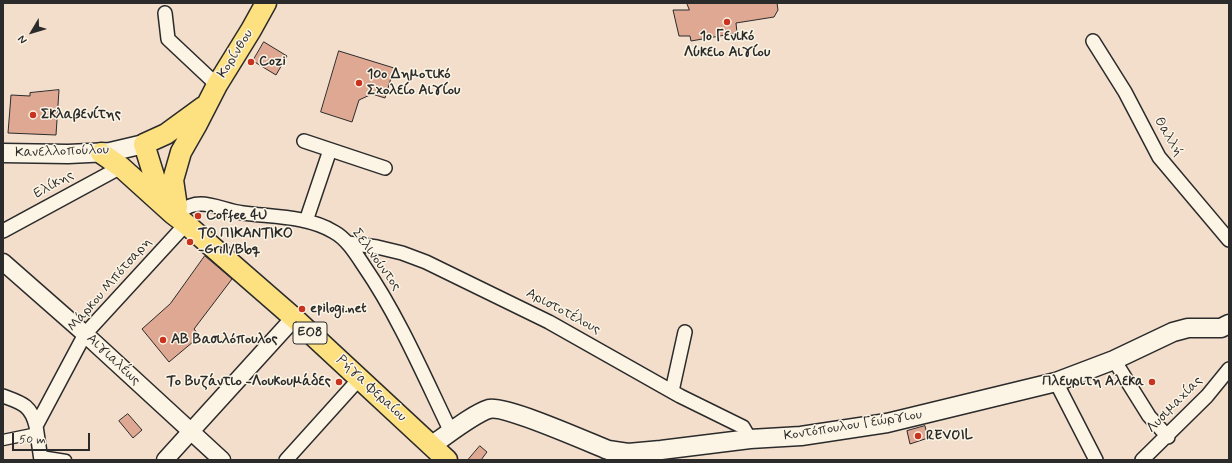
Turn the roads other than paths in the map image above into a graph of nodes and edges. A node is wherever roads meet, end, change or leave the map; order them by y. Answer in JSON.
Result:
{"nodes":[{"id":1,"x":266,"y":3,"type":"edge"},
{"id":2,"x":165,"y":14,"type":"dead end"},
{"id":3,"x":1093,"y":41,"type":"dead end"},
{"id":4,"x":217,"y":85,"type":"junction"},
{"id":5,"x":206,"y":104,"type":"junction"},
{"id":6,"x":197,"y":124,"type":"junction"},
{"id":7,"x":304,"y":141,"type":"dead end"},
{"id":8,"x":150,"y":147,"type":"junction"},
{"id":9,"x":330,"y":150,"type":"junction"},
{"id":10,"x":3,"y":153,"type":"edge"},
{"id":11,"x":110,"y":158,"type":"junction"},
{"id":12,"x":385,"y":168,"type":"dead end"},
{"id":13,"x":178,"y":213,"type":"junction"},
{"id":14,"x":306,"y":222,"type":"junction"},
{"id":15,"x":3,"y":231,"type":"edge"},
{"id":16,"x":1229,"y":240,"type":"edge"},
{"id":17,"x":348,"y":243,"type":"junction"},
{"id":18,"x":3,"y":262,"type":"edge"},
{"id":19,"x":294,"y":318,"type":"junction"},
{"id":20,"x":1229,"y":324,"type":"edge"},
{"id":21,"x":685,"y":332,"type":"dead end"},
{"id":22,"x":85,"y":334,"type":"junction"},
{"id":23,"x":1114,"y":360,"type":"junction"},
{"id":24,"x":1229,"y":370,"type":"edge"},
{"id":25,"x":360,"y":378,"type":"junction"},
{"id":26,"x":1056,"y":382,"type":"junction"},
{"id":27,"x":672,"y":391,"type":"junction"},
{"id":28,"x":3,"y":396,"type":"edge"},
{"id":29,"x":37,"y":429,"type":"junction"},
{"id":30,"x":191,"y":432,"type":"junction"},
{"id":31,"x":451,"y":432,"type":"junction"},
{"id":32,"x":1168,"y":437,"type":"junction"},
{"id":33,"x":750,"y":439,"type":"junction"},
{"id":34,"x":3,"y":440,"type":"edge"},
{"id":35,"x":432,"y":445,"type":"junction"},
{"id":36,"x":41,"y":458,"type":"edge"},
{"id":37,"x":66,"y":460,"type":"edge"},
{"id":38,"x":165,"y":460,"type":"edge"},
{"id":39,"x":222,"y":460,"type":"edge"},
{"id":40,"x":286,"y":460,"type":"edge"},
{"id":41,"x":448,"y":460,"type":"edge"},
{"id":42,"x":1096,"y":460,"type":"edge"},
{"id":43,"x":1142,"y":460,"type":"edge"}],
"edges":[{"from":1,"to":4,"type":"main road","name":"Κορίνθου"},
{"from":2,"to":4,"type":"street"},
{"from":3,"to":16,"type":"street","name":"Θαλλή"},
{"from":4,"to":5,"type":"main road","name":"Κορίνθου"},
{"from":5,"to":6,"type":"main road","name":"Κορίνθου"},
{"from":5,"to":8,"type":"main road","name":"Κορίνθου"},
{"from":6,"to":8,"type":"main road"},
{"from":6,"to":13,"type":"main road","name":"Κορίνθου"},
{"from":7,"to":9,"type":"street"},
{"from":8,"to":11,"type":"main road","name":"Κανελλοπούλου"},
{"from":8,"to":13,"type":"main road","number":"ΕΟ8"},
{"from":9,"to":12,"type":"street"},
{"from":9,"to":14,"type":"street"},
{"from":10,"to":11,"type":"main road","name":"Κανελλοπούλου"},
{"from":11,"to":13,"type":"main road","name":"Ρήγα Φεραίου"},
{"from":11,"to":15,"type":"street","name":"Ελίκης"},
{"from":13,"to":14,"type":"street","name":"Σελινούντος"},
{"from":13,"to":19,"type":"main road","name":"Ρήγα Φεραίου","number":"ΕΟ8"},
{"from":13,"to":22,"type":"street","name":"Μάρκου Μπότσαρη"},
{"from":14,"to":17,"type":"street","name":"Σελινούντος"},
{"from":17,"to":27,"type":"street","name":"Αριστοτέλους"},
{"from":17,"to":31,"type":"street","name":"Σελινούντος"},
{"from":18,"to":22,"type":"street","name":"Αιγιαλέως"},
{"from":19,"to":25,"type":"main road","name":"Ρήγα Φεραίου","number":"ΕΟ8"},
{"from":19,"to":30,"type":"street"},
{"from":20,"to":23,"type":"main road","name":"Κοντόπουλου Γεώργιου"},
{"from":21,"to":27,"type":"street"},
{"from":22,"to":29,"type":"street","name":"Μάρκου Μπότσαρη"},
{"from":22,"to":30,"type":"street","name":"Αιγιαλέως"},
{"from":23,"to":26,"type":"main road","name":"Κοντόπουλου Γεώργιου"},
{"from":23,"to":32,"type":"street"},
{"from":24,"to":32,"type":"street","name":"Λυσιμαχίας"},
{"from":25,"to":35,"type":"main road","name":"Ρήγα Φεραίου","number":"ΕΟ8"},
{"from":25,"to":40,"type":"street"},
{"from":26,"to":33,"type":"main road","name":"Κοντόπουλου Γεώργιου"},
{"from":26,"to":42,"type":"street"},
{"from":27,"to":33,"type":"street","name":"Αριστοτέλους"},
{"from":28,"to":29,"type":"street"},
{"from":29,"to":34,"type":"street"},
{"from":29,"to":36,"type":"street"},
{"from":30,"to":38,"type":"street"},
{"from":30,"to":39,"type":"street","name":"Αιγιαλέως"},
{"from":31,"to":33,"type":"main road","name":"Κοντόπουλου Γεώργιου"},
{"from":31,"to":35,"type":"main road","name":"Κοντόπουλου Γεώργιου"},
{"from":32,"to":43,"type":"street","name":"Λυσιμαχίας"},
{"from":35,"to":41,"type":"main road","name":"Ρήγα Φεραίου","number":"ΕΟ8"},
{"from":36,"to":37,"type":"street"}]}
